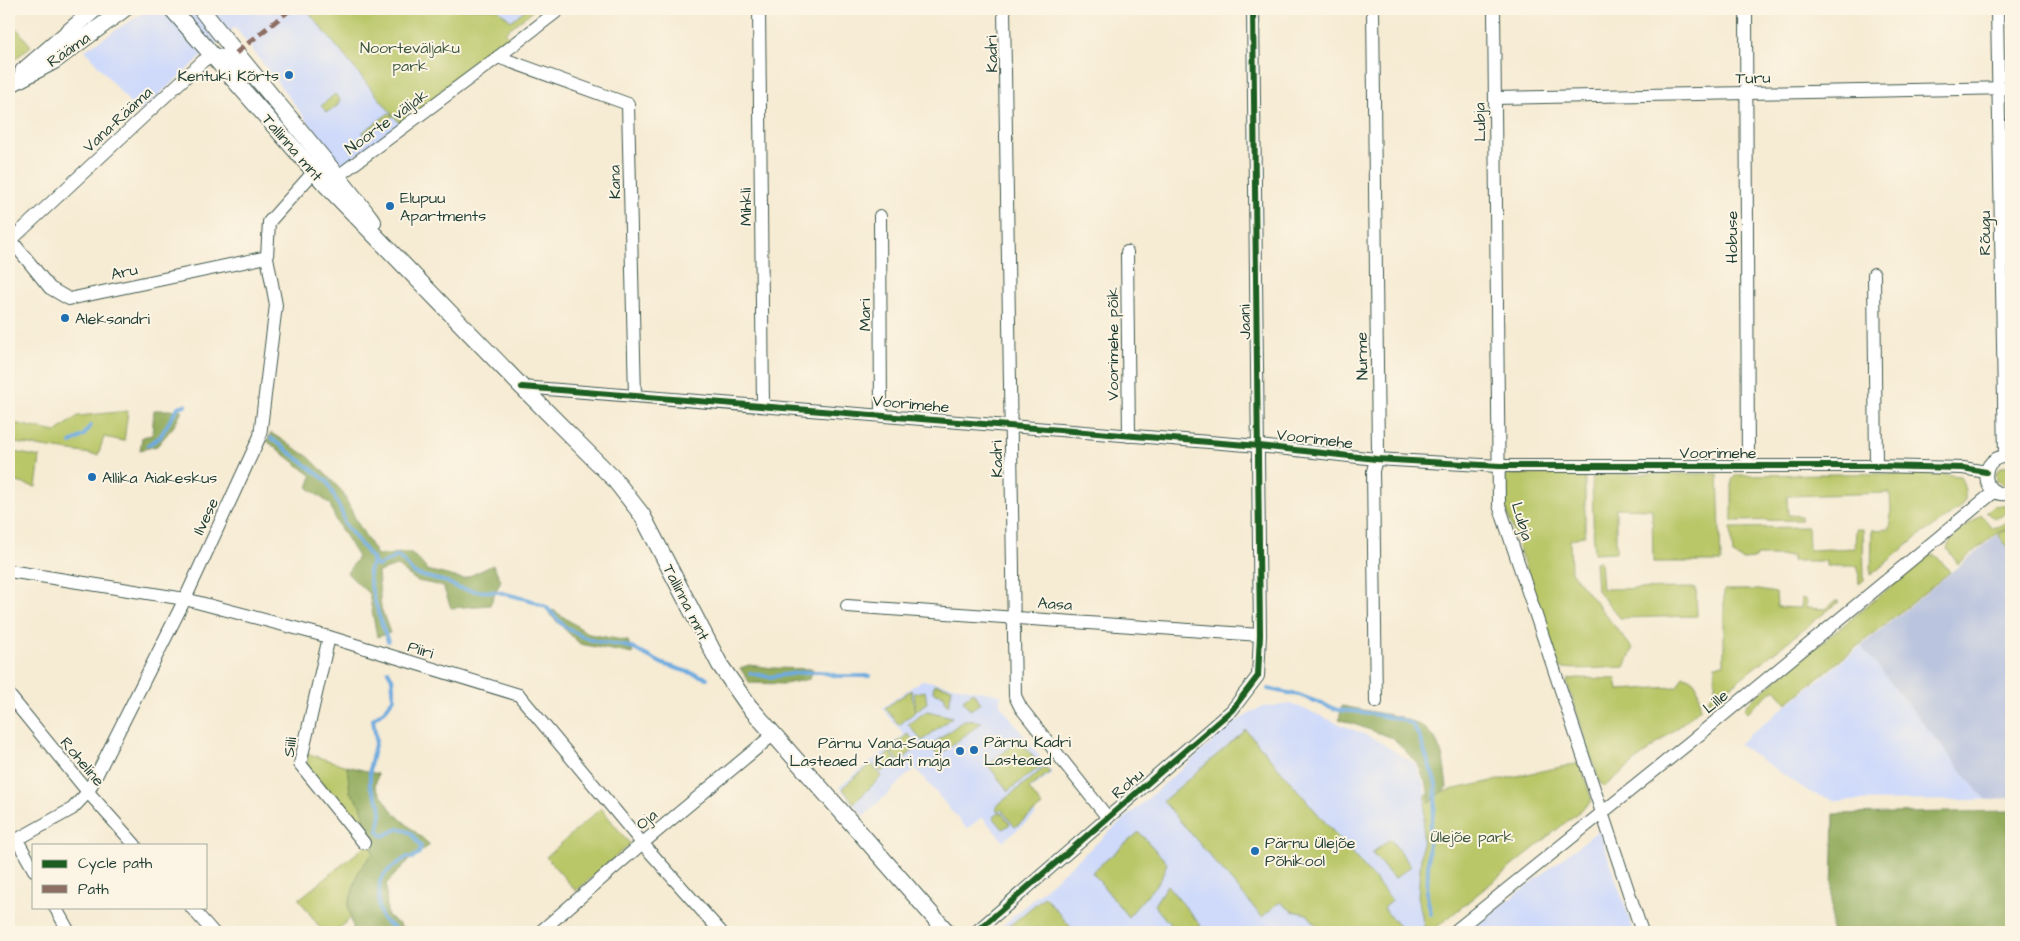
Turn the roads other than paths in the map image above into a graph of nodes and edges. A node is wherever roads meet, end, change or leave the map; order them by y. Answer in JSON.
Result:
{"nodes":[{"id":1,"x":95,"y":9,"type":"edge"},
{"id":2,"x":124,"y":9,"type":"edge"},
{"id":3,"x":172,"y":9,"type":"edge"},
{"id":4,"x":201,"y":9,"type":"edge"},
{"id":5,"x":560,"y":9,"type":"edge"},
{"id":6,"x":759,"y":9,"type":"edge"},
{"id":7,"x":1004,"y":9,"type":"edge"},
{"id":8,"x":1253,"y":9,"type":"edge"},
{"id":9,"x":1373,"y":9,"type":"edge"},
{"id":10,"x":1494,"y":9,"type":"edge"},
{"id":11,"x":1746,"y":9,"type":"edge"},
{"id":12,"x":1997,"y":9,"type":"edge"},
{"id":13,"x":211,"y":55,"type":"junction"},
{"id":14,"x":498,"y":57,"type":"junction"},
{"id":15,"x":255,"y":76,"type":"junction"},
{"id":16,"x":9,"y":85,"type":"edge"},
{"id":17,"x":2011,"y":88,"type":"edge"},
{"id":18,"x":1997,"y":90,"type":"junction"},
{"id":19,"x":1747,"y":93,"type":"junction"},
{"id":20,"x":1495,"y":98,"type":"junction"},
{"id":21,"x":320,"y":166,"type":"junction"},
{"id":22,"x":332,"y":180,"type":"junction"},
{"id":23,"x":880,"y":216,"type":"dead end"},
{"id":24,"x":10,"y":241,"type":"edge"},
{"id":25,"x":2006,"y":248,"type":"edge"},
{"id":26,"x":1127,"y":252,"type":"dead end"},
{"id":27,"x":267,"y":257,"type":"junction"},
{"id":28,"x":1874,"y":274,"type":"dead end"},
{"id":29,"x":522,"y":387,"type":"junction"},
{"id":30,"x":635,"y":396,"type":"junction"},
{"id":31,"x":763,"y":406,"type":"junction"},
{"id":32,"x":881,"y":414,"type":"junction"},
{"id":33,"x":1009,"y":425,"type":"junction"},
{"id":34,"x":1129,"y":436,"type":"junction"},
{"id":35,"x":1259,"y":446,"type":"junction"},
{"id":36,"x":2008,"y":457,"type":"edge"},
{"id":37,"x":1376,"y":459,"type":"junction"},
{"id":38,"x":1499,"y":466,"type":"junction"},
{"id":39,"x":1748,"y":466,"type":"junction"},
{"id":40,"x":1876,"y":466,"type":"junction"},
{"id":41,"x":1986,"y":472,"type":"junction"},
{"id":42,"x":1995,"y":492,"type":"junction"},
{"id":43,"x":2011,"y":493,"type":"edge"},
{"id":44,"x":9,"y":571,"type":"edge"},
{"id":45,"x":185,"y":599,"type":"junction"},
{"id":46,"x":847,"y":606,"type":"dead end"},
{"id":47,"x":1013,"y":616,"type":"junction"},
{"id":48,"x":1260,"y":635,"type":"junction"},
{"id":49,"x":329,"y":636,"type":"junction"},
{"id":50,"x":9,"y":695,"type":"edge"},
{"id":51,"x":1376,"y":702,"type":"dead end"},
{"id":52,"x":774,"y":734,"type":"junction"},
{"id":53,"x":88,"y":792,"type":"junction"},
{"id":54,"x":1603,"y":813,"type":"junction"},
{"id":55,"x":1108,"y":818,"type":"junction"},
{"id":56,"x":13,"y":842,"type":"edge"},
{"id":57,"x":364,"y":843,"type":"dead end"},
{"id":58,"x":642,"y":843,"type":"junction"},
{"id":59,"x":134,"y":844,"type":"edge"},
{"id":60,"x":32,"y":867,"type":"edge"},
{"id":61,"x":56,"y":908,"type":"edge"},
{"id":62,"x":192,"y":908,"type":"edge"},
{"id":63,"x":69,"y":932,"type":"edge"},
{"id":64,"x":213,"y":932,"type":"edge"},
{"id":65,"x":540,"y":932,"type":"edge"},
{"id":66,"x":721,"y":932,"type":"edge"},
{"id":67,"x":947,"y":932,"type":"edge"},
{"id":68,"x":976,"y":932,"type":"edge"},
{"id":69,"x":1454,"y":932,"type":"edge"},
{"id":70,"x":1642,"y":932,"type":"edge"}],
"edges":[{"from":1,"to":16,"type":"main road","name":"Rääma"},
{"from":2,"to":16,"type":"main road","name":"Rääma"},
{"from":3,"to":13,"type":"main road","name":"Tallinna mnt"},
{"from":4,"to":15,"type":"main road","name":"Tallinna mnt"},
{"from":5,"to":14,"type":"street","name":"Noorte väljak"},
{"from":6,"to":31,"type":"street","name":"Mihkli"},
{"from":7,"to":33,"type":"street","name":"Kadri"},
{"from":8,"to":35,"type":"street","name":"Jaani"},
{"from":9,"to":37,"type":"street","name":"Nurme"},
{"from":10,"to":20,"type":"street","name":"Lubja"},
{"from":11,"to":19,"type":"street","name":"Hobuse"},
{"from":12,"to":18,"type":"street","name":"Rõugu"},
{"from":13,"to":15,"type":"street"},
{"from":13,"to":21,"type":"main road","name":"Tallinna mnt"},
{"from":13,"to":24,"type":"street","name":"Vana-Rääma"},
{"from":14,"to":22,"type":"street","name":"Noorte väljak"},
{"from":14,"to":30,"type":"street","name":"Kana"},
{"from":15,"to":21,"type":"main road","name":"Tallinna mnt"},
{"from":17,"to":18,"type":"street","name":"Turu"},
{"from":18,"to":19,"type":"street","name":"Turu"},
{"from":18,"to":25,"type":"street","name":"Rõugu"},
{"from":19,"to":20,"type":"street","name":"Turu"},
{"from":19,"to":39,"type":"street","name":"Hobuse"},
{"from":20,"to":38,"type":"street","name":"Lubja"},
{"from":21,"to":22,"type":"main road","name":"Tallinna mnt"},
{"from":21,"to":27,"type":"street","name":"Ilvese"},
{"from":22,"to":29,"type":"main road","name":"Tallinna mnt"},
{"from":23,"to":32,"type":"street","name":"Mari"},
{"from":24,"to":27,"type":"street","name":"Aru"},
{"from":25,"to":36,"type":"street","name":"Rõugu"},
{"from":26,"to":34,"type":"street","name":"Voorimehe põik"},
{"from":27,"to":45,"type":"street","name":"Ilvese"},
{"from":28,"to":40,"type":"street"},
{"from":29,"to":30,"type":"street","name":"Voorimehe"},
{"from":29,"to":52,"type":"main road","name":"Tallinna mnt"},
{"from":30,"to":31,"type":"street","name":"Voorimehe"},
{"from":31,"to":32,"type":"street","name":"Voorimehe"},
{"from":32,"to":33,"type":"street","name":"Voorimehe"},
{"from":33,"to":34,"type":"street","name":"Voorimehe"},
{"from":33,"to":47,"type":"street","name":"Kadri"},
{"from":34,"to":35,"type":"street","name":"Voorimehe"},
{"from":35,"to":37,"type":"street","name":"Voorimehe"},
{"from":35,"to":48,"type":"street","name":"Jaani"},
{"from":36,"to":41,"type":"street"},
{"from":37,"to":38,"type":"street","name":"Voorimehe"},
{"from":37,"to":51,"type":"street","name":"Nurme"},
{"from":38,"to":39,"type":"street","name":"Voorimehe"},
{"from":38,"to":54,"type":"street","name":"Lubja"},
{"from":39,"to":40,"type":"street","name":"Voorimehe"},
{"from":40,"to":41,"type":"street","name":"Voorimehe"},
{"from":41,"to":42,"type":"street"},
{"from":42,"to":43,"type":"street"},
{"from":42,"to":54,"type":"street","name":"Lille"},
{"from":44,"to":45,"type":"street","name":"Piiri"},
{"from":45,"to":49,"type":"street","name":"Piiri"},
{"from":45,"to":53,"type":"street","name":"Ilvese"},
{"from":46,"to":47,"type":"street","name":"Aasa"},
{"from":47,"to":48,"type":"street","name":"Aasa"},
{"from":47,"to":55,"type":"street","name":"Kadri"},
{"from":48,"to":55,"type":"street","name":"Rohu"},
{"from":49,"to":57,"type":"street","name":"Siili"},
{"from":49,"to":58,"type":"street","name":"Piiri"},
{"from":50,"to":53,"type":"street","name":"Roheline"},
{"from":52,"to":58,"type":"street","name":"Oja"},
{"from":52,"to":67,"type":"main road","name":"Tallinna mnt"},
{"from":53,"to":56,"type":"street","name":"Ilvese"},
{"from":53,"to":59,"type":"street","name":"Roheline"},
{"from":54,"to":69,"type":"street","name":"Lille"},
{"from":54,"to":70,"type":"street","name":"Lubja"},
{"from":55,"to":68,"type":"street","name":"Rohu"},
{"from":56,"to":60,"type":"street"},
{"from":58,"to":65,"type":"street","name":"Oja"},
{"from":58,"to":66,"type":"street","name":"Piiri"},
{"from":61,"to":63,"type":"street"},
{"from":62,"to":64,"type":"street"}]}
